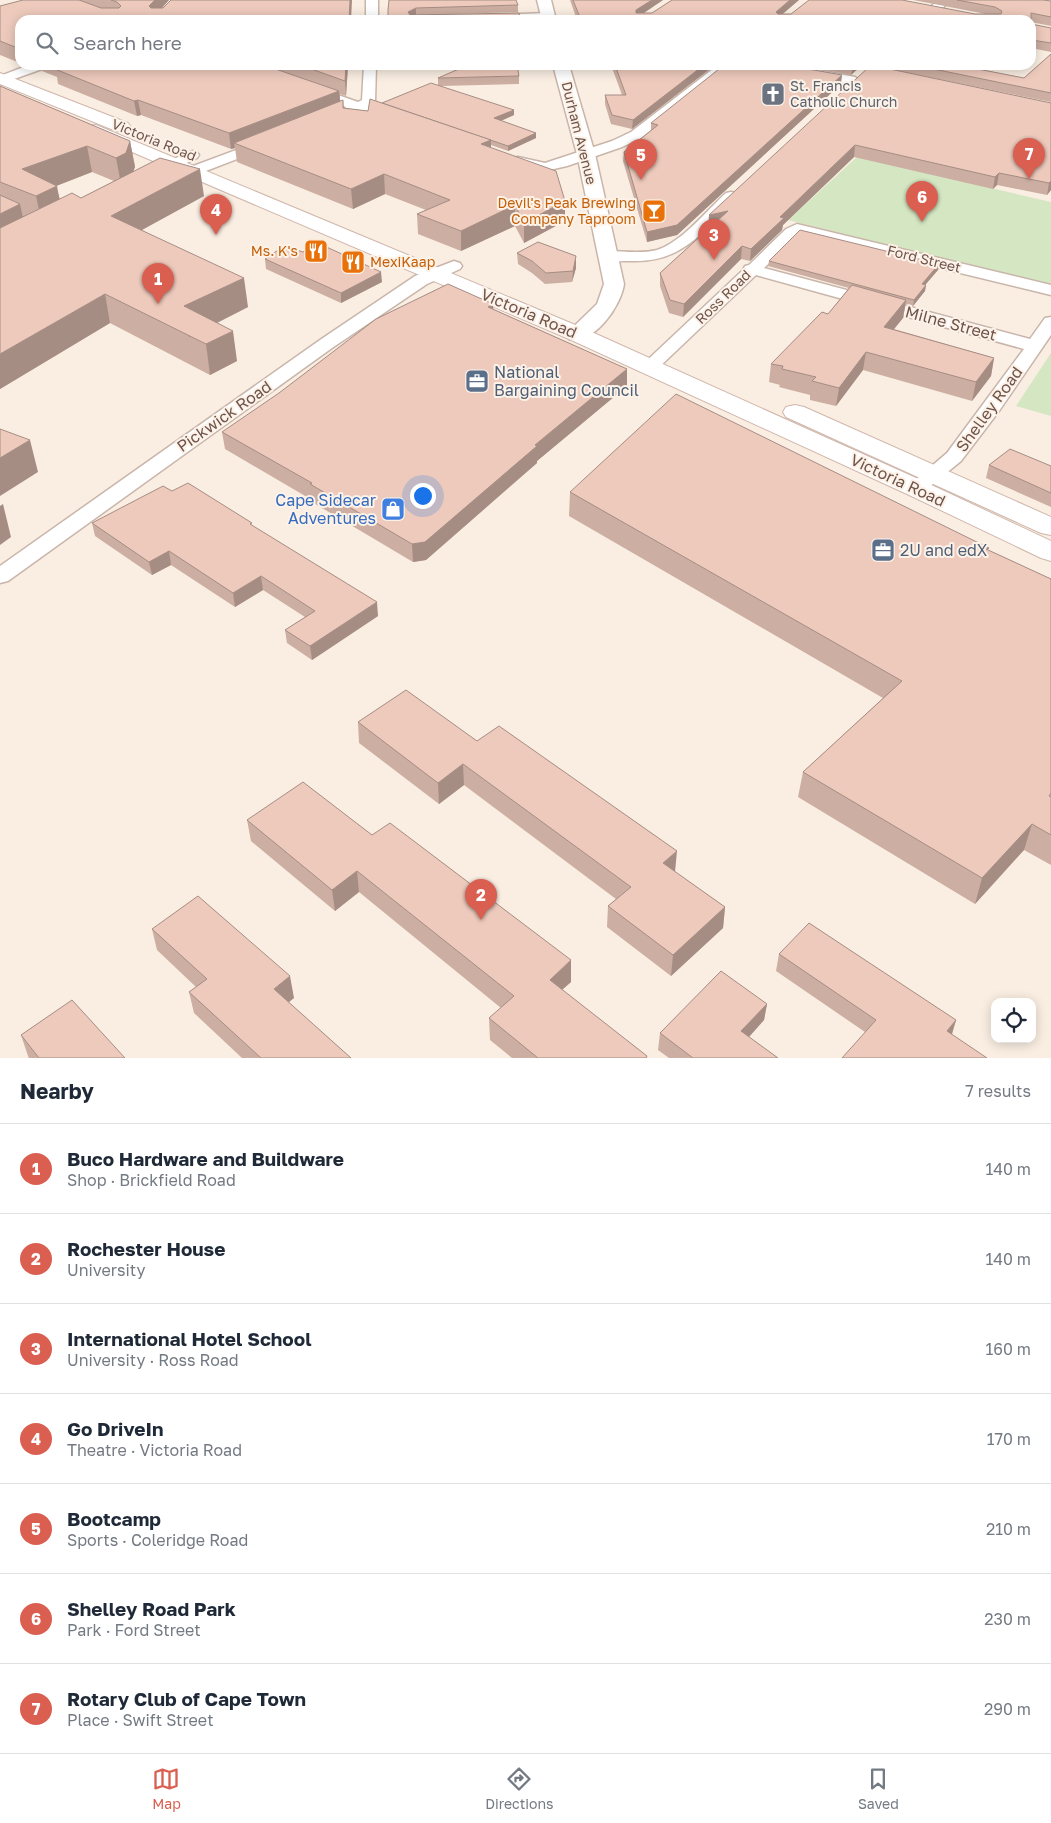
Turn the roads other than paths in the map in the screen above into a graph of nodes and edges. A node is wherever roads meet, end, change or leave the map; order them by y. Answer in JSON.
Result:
{"nodes":[{"id":1,"x":372,"y":0,"type":"edge"},
{"id":2,"x":544,"y":0,"type":"edge"},
{"id":3,"x":945,"y":0,"type":"edge"},
{"id":4,"x":918,"y":6,"type":"edge"},
{"id":5,"x":935,"y":10,"type":"junction"},
{"id":6,"x":954,"y":13,"type":"edge"},
{"id":7,"x":372,"y":15,"type":"edge"},
{"id":8,"x":547,"y":15,"type":"edge"},
{"id":9,"x":929,"y":15,"type":"edge"},
{"id":10,"x":29,"y":70,"type":"edge"},
{"id":11,"x":370,"y":70,"type":"edge"},
{"id":12,"x":562,"y":70,"type":"edge"},
{"id":13,"x":719,"y":70,"type":"edge"},
{"id":14,"x":797,"y":70,"type":"edge"},
{"id":15,"x":866,"y":70,"type":"edge"},
{"id":16,"x":855,"y":81,"type":"junction"},
{"id":17,"x":1,"y":82,"type":"edge"},
{"id":18,"x":297,"y":84,"type":"edge"},
{"id":19,"x":841,"y":94,"type":"edge"},
{"id":20,"x":360,"y":106,"type":"junction"},
{"id":21,"x":339,"y":114,"type":"edge"},
{"id":22,"x":406,"y":123,"type":"edge"},
{"id":23,"x":275,"y":139,"type":"edge"},
{"id":24,"x":586,"y":154,"type":"junction"},
{"id":25,"x":500,"y":156,"type":"edge"},
{"id":26,"x":174,"y":163,"type":"junction"},
{"id":27,"x":199,"y":163,"type":"junction"},
{"id":28,"x":143,"y":179,"type":"edge"},
{"id":29,"x":745,"y":182,"type":"edge"},
{"id":30,"x":797,"y":229,"type":"joint"},
{"id":31,"x":607,"y":256,"type":"junction"},
{"id":32,"x":751,"y":269,"type":"junction"},
{"id":33,"x":446,"y":270,"type":"junction"},
{"id":34,"x":1051,"y":290,"type":"edge"},
{"id":35,"x":1051,"y":322,"type":"edge"},
{"id":36,"x":585,"y":328,"type":"junction"},
{"id":37,"x":1034,"y":346,"type":"junction"},
{"id":38,"x":657,"y":360,"type":"junction"},
{"id":39,"x":925,"y":481,"type":"junction"},
{"id":40,"x":1051,"y":527,"type":"edge"},
{"id":41,"x":1051,"y":552,"type":"edge"},
{"id":42,"x":0,"y":576,"type":"edge"}],
"edges":[{"from":1,"to":7,"type":"street"},
{"from":2,"to":8,"type":"street"},
{"from":3,"to":5,"type":"street"},
{"from":4,"to":5,"type":"street"},
{"from":5,"to":6,"type":"street"},
{"from":5,"to":9,"type":"street"},
{"from":10,"to":17,"type":"street"},
{"from":11,"to":20,"type":"street"},
{"from":12,"to":24,"type":"street","name":"Durham Avenue"},
{"from":13,"to":24,"type":"street"},
{"from":14,"to":16,"type":"street"},
{"from":15,"to":16,"type":"street"},
{"from":16,"to":19,"type":"street"},
{"from":17,"to":26,"type":"main road","name":"Victoria Road"},
{"from":17,"to":27,"type":"main road","name":"Victoria Road"},
{"from":18,"to":20,"type":"street"},
{"from":20,"to":21,"type":"street"},
{"from":20,"to":22,"type":"street"},
{"from":23,"to":27,"type":"street"},
{"from":24,"to":25,"type":"street"},
{"from":24,"to":31,"type":"street","name":"Durham Avenue"},
{"from":26,"to":27,"type":"main road","name":"Victoria Road"},
{"from":26,"to":28,"type":"street"},
{"from":27,"to":33,"type":"main road","name":"Victoria Road"},
{"from":29,"to":31,"type":"street"},
{"from":30,"to":32,"type":"street","name":"Ross Road"},
{"from":30,"to":34,"type":"street","name":"Ford Street"},
{"from":31,"to":36,"type":"street","name":"Durham Avenue"},
{"from":32,"to":37,"type":"street","name":"Milne Street"},
{"from":32,"to":38,"type":"street","name":"Ross Road"},
{"from":33,"to":36,"type":"main road","name":"Victoria Road"},
{"from":33,"to":42,"type":"street","name":"Pickwick Road"},
{"from":35,"to":37,"type":"street","name":"Shelley Road"},
{"from":36,"to":38,"type":"main road","name":"Victoria Road"},
{"from":37,"to":39,"type":"street","name":"Shelley Road"},
{"from":38,"to":39,"type":"main road","name":"Victoria Road"},
{"from":39,"to":40,"type":"main road","name":"Victoria Road"},
{"from":39,"to":41,"type":"main road","name":"Victoria Road"}]}
